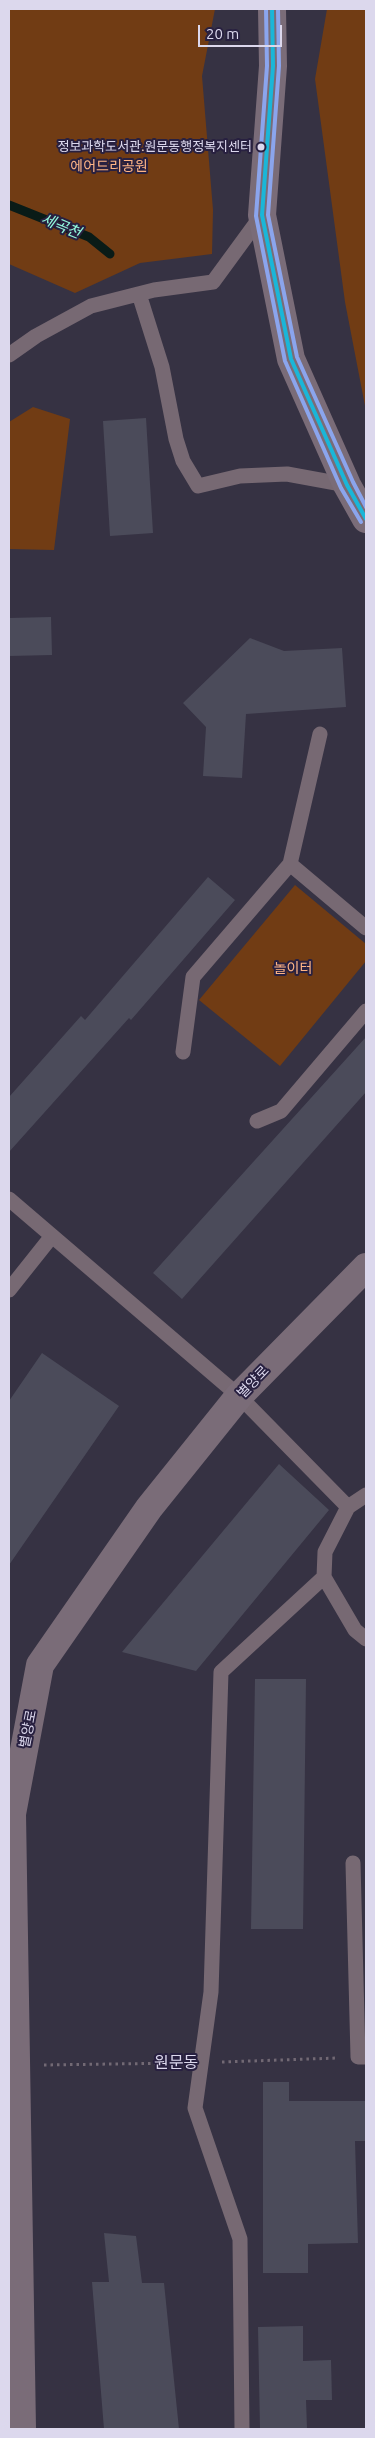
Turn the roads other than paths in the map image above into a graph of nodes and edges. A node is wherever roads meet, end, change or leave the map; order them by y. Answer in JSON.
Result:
{"nodes":[{"id":1,"x":272,"y":9,"type":"edge"},
{"id":2,"x":262,"y":215,"type":"junction"},
{"id":3,"x":139,"y":294,"type":"junction"},
{"id":4,"x":9,"y":355,"type":"edge"},
{"id":5,"x":347,"y":485,"type":"junction"},
{"id":6,"x":366,"y":519,"type":"edge"},
{"id":7,"x":320,"y":734,"type":"dead end"},
{"id":8,"x":290,"y":864,"type":"junction"},
{"id":9,"x":366,"y":928,"type":"edge"},
{"id":10,"x":366,"y":1011,"type":"edge"},
{"id":11,"x":183,"y":1052,"type":"dead end"},
{"id":12,"x":257,"y":1122,"type":"dead end"},
{"id":13,"x":9,"y":1199,"type":"edge"},
{"id":14,"x":52,"y":1236,"type":"junction"},
{"id":15,"x":366,"y":1267,"type":"edge"},
{"id":16,"x":9,"y":1290,"type":"edge"},
{"id":17,"x":239,"y":1396,"type":"junction"},
{"id":18,"x":366,"y":1494,"type":"edge"},
{"id":19,"x":348,"y":1507,"type":"junction"},
{"id":20,"x":324,"y":1577,"type":"junction"},
{"id":21,"x":366,"y":1638,"type":"edge"},
{"id":22,"x":353,"y":1863,"type":"dead end"},
{"id":23,"x":366,"y":2057,"type":"edge"},
{"id":24,"x":22,"y":2429,"type":"edge"},
{"id":25,"x":242,"y":2429,"type":"edge"}],
"edges":[{"from":1,"to":2,"type":"street"},
{"from":2,"to":3,"type":"lane"},
{"from":2,"to":5,"type":"street"},
{"from":3,"to":4,"type":"lane"},
{"from":3,"to":5,"type":"lane"},
{"from":5,"to":6,"type":"street"},
{"from":7,"to":8,"type":"lane"},
{"from":8,"to":9,"type":"lane"},
{"from":8,"to":11,"type":"lane"},
{"from":10,"to":12,"type":"lane"},
{"from":13,"to":14,"type":"lane"},
{"from":14,"to":16,"type":"lane"},
{"from":14,"to":17,"type":"lane"},
{"from":15,"to":17,"type":"street","name":"별양로"},
{"from":17,"to":19,"type":"lane"},
{"from":17,"to":24,"type":"street","name":"별양로"},
{"from":18,"to":19,"type":"lane"},
{"from":19,"to":20,"type":"lane"},
{"from":20,"to":21,"type":"lane"},
{"from":20,"to":25,"type":"lane"},
{"from":22,"to":23,"type":"lane"}]}
